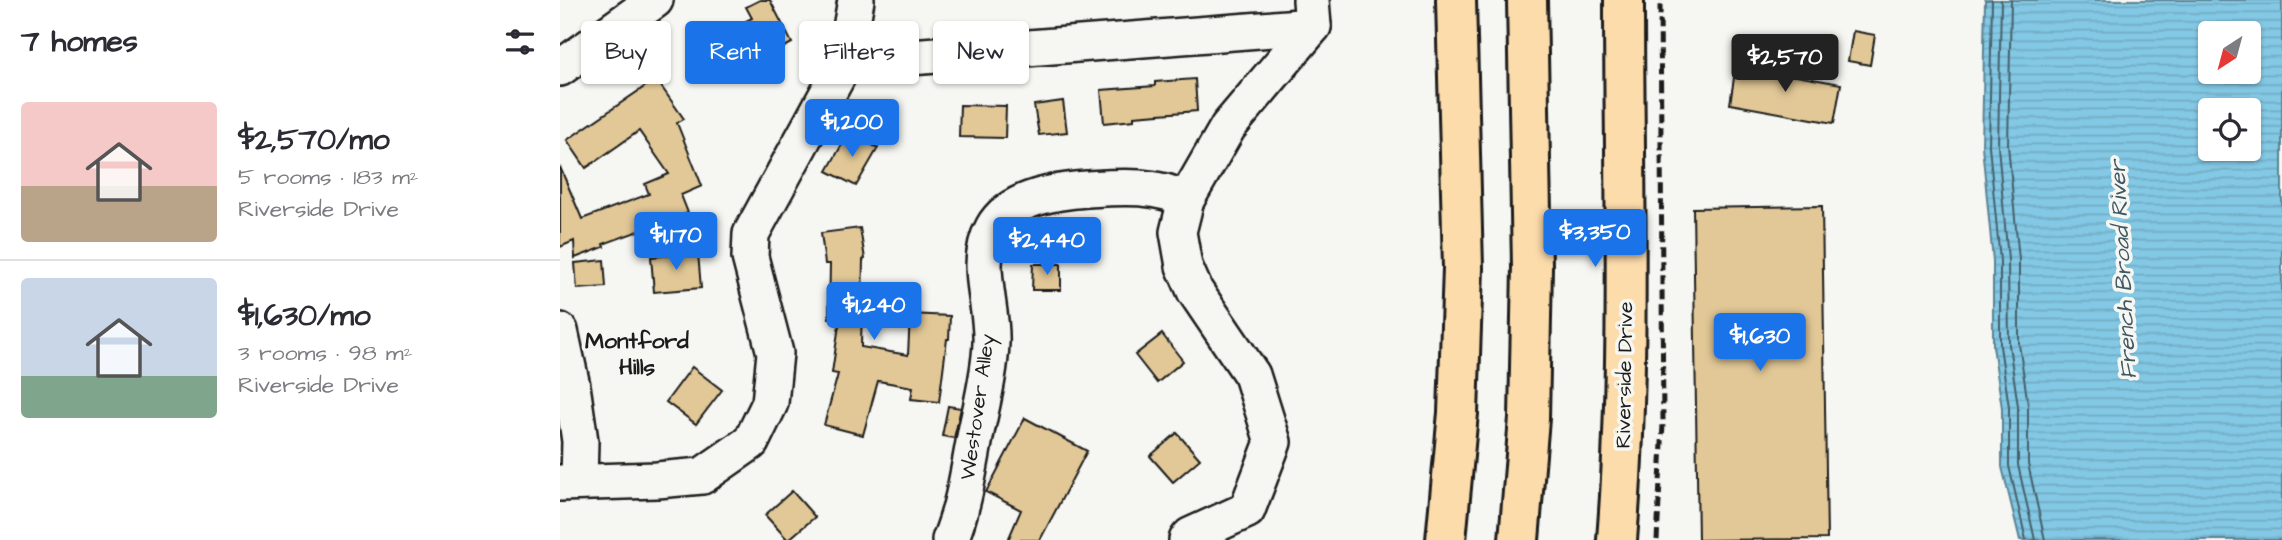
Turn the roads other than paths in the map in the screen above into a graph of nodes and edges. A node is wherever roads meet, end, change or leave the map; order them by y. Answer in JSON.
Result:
{"nodes":[{"id":1,"x":655,"y":0,"type":"edge"},
{"id":2,"x":856,"y":0,"type":"edge"},
{"id":3,"x":1456,"y":0,"type":"edge"},
{"id":4,"x":1527,"y":0,"type":"edge"},
{"id":5,"x":1624,"y":0,"type":"edge"},
{"id":6,"x":1312,"y":13,"type":"edge"},
{"id":7,"x":852,"y":21,"type":"edge"},
{"id":8,"x":919,"y":54,"type":"edge"},
{"id":9,"x":560,"y":68,"type":"edge"},
{"id":10,"x":833,"y":84,"type":"edge"},
{"id":11,"x":1186,"y":200,"type":"junction"},
{"id":12,"x":560,"y":331,"type":"edge"},
{"id":13,"x":570,"y":483,"type":"edge"},
{"id":14,"x":950,"y":540,"type":"edge"},
{"id":15,"x":1188,"y":540,"type":"edge"},
{"id":16,"x":1446,"y":540,"type":"edge"},
{"id":17,"x":1519,"y":540,"type":"edge"},
{"id":18,"x":1617,"y":540,"type":"edge"}],
"edges":[{"from":1,"to":9,"type":"street"},
{"from":2,"to":7,"type":"street"},
{"from":3,"to":16,"type":"main road"},
{"from":4,"to":17,"type":"main road"},
{"from":5,"to":18,"type":"main road","name":"Riverside Drive"},
{"from":6,"to":8,"type":"street"},
{"from":6,"to":11,"type":"street"},
{"from":10,"to":13,"type":"street"},
{"from":11,"to":14,"type":"street","name":"Westover Alley"},
{"from":11,"to":15,"type":"street"},
{"from":12,"to":13,"type":"street"}]}
